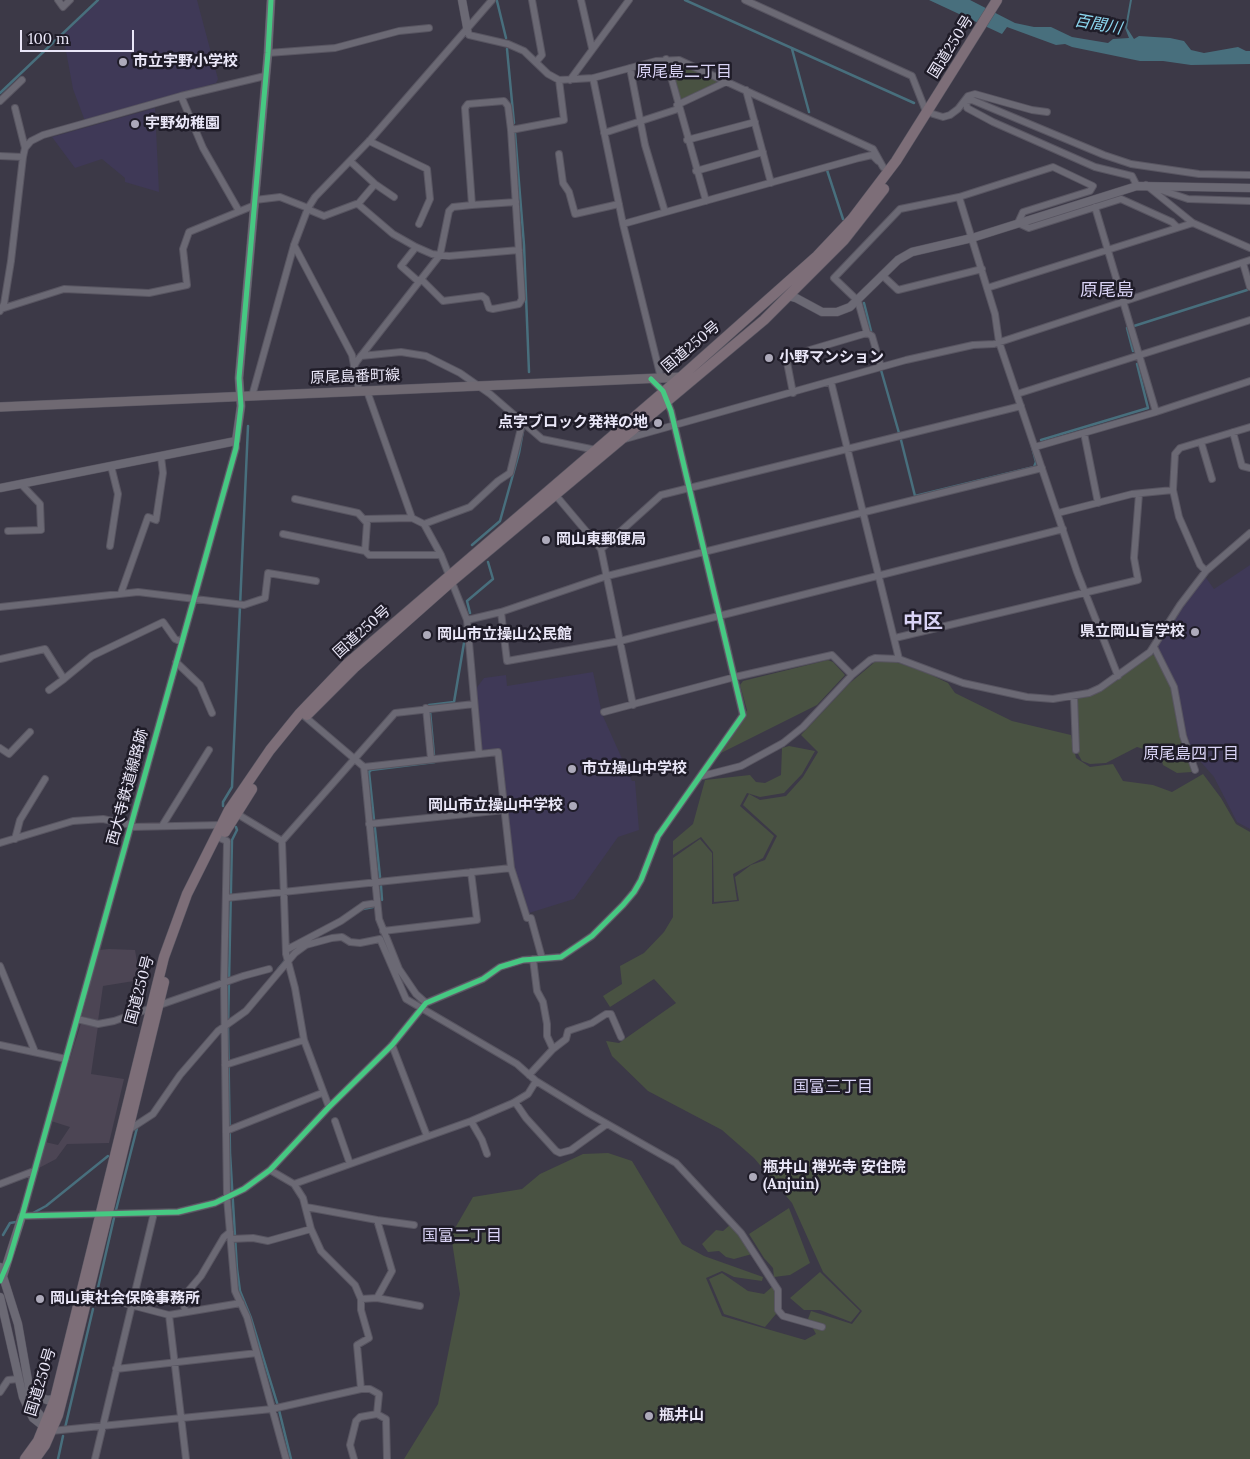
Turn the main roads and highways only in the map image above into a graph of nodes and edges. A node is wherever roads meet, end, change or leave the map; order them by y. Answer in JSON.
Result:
{"nodes":[{"id":1,"x":997,"y":0,"type":"edge"},
{"id":2,"x":1003,"y":0,"type":"edge"},
{"id":3,"x":933,"y":110,"type":"junction"},
{"id":4,"x":709,"y":368,"type":"junction"},
{"id":5,"x":681,"y":377,"type":"junction"},
{"id":6,"x":0,"y":407,"type":"edge"},
{"id":7,"x":552,"y":492,"type":"junction"},
{"id":8,"x":232,"y":811,"type":"junction"},
{"id":9,"x":218,"y":837,"type":"junction"},
{"id":10,"x":85,"y":1293,"type":"junction"},
{"id":11,"x":47,"y":1426,"type":"junction"},
{"id":12,"x":25,"y":1459,"type":"edge"},
{"id":13,"x":35,"y":1459,"type":"edge"}],
"edges":[{"from":1,"to":3,"type":"highway","name":"国道250号"},
{"from":2,"to":3,"type":"highway","name":"国道250号"},
{"from":3,"to":4,"type":"highway","name":"国道250号"},
{"from":3,"to":5,"type":"highway","name":"国道250号"},
{"from":4,"to":5,"type":"main road","name":"原尾島番町線"},
{"from":4,"to":7,"type":"highway","name":"国道250号"},
{"from":5,"to":6,"type":"main road","name":"原尾島番町線"},
{"from":5,"to":7,"type":"highway","name":"国道250号"},
{"from":7,"to":8,"type":"highway","name":"国道250号"},
{"from":8,"to":9,"type":"highway","name":"国道250号"},
{"from":8,"to":9,"type":"highway","name":"国道250号"},
{"from":9,"to":10,"type":"highway","name":"国道250号"},
{"from":10,"to":11,"type":"highway","name":"国道250号"},
{"from":10,"to":11,"type":"highway","name":"国道250号"},
{"from":11,"to":12,"type":"highway","name":"国道250号"},
{"from":11,"to":13,"type":"highway","name":"国道250号"}]}
